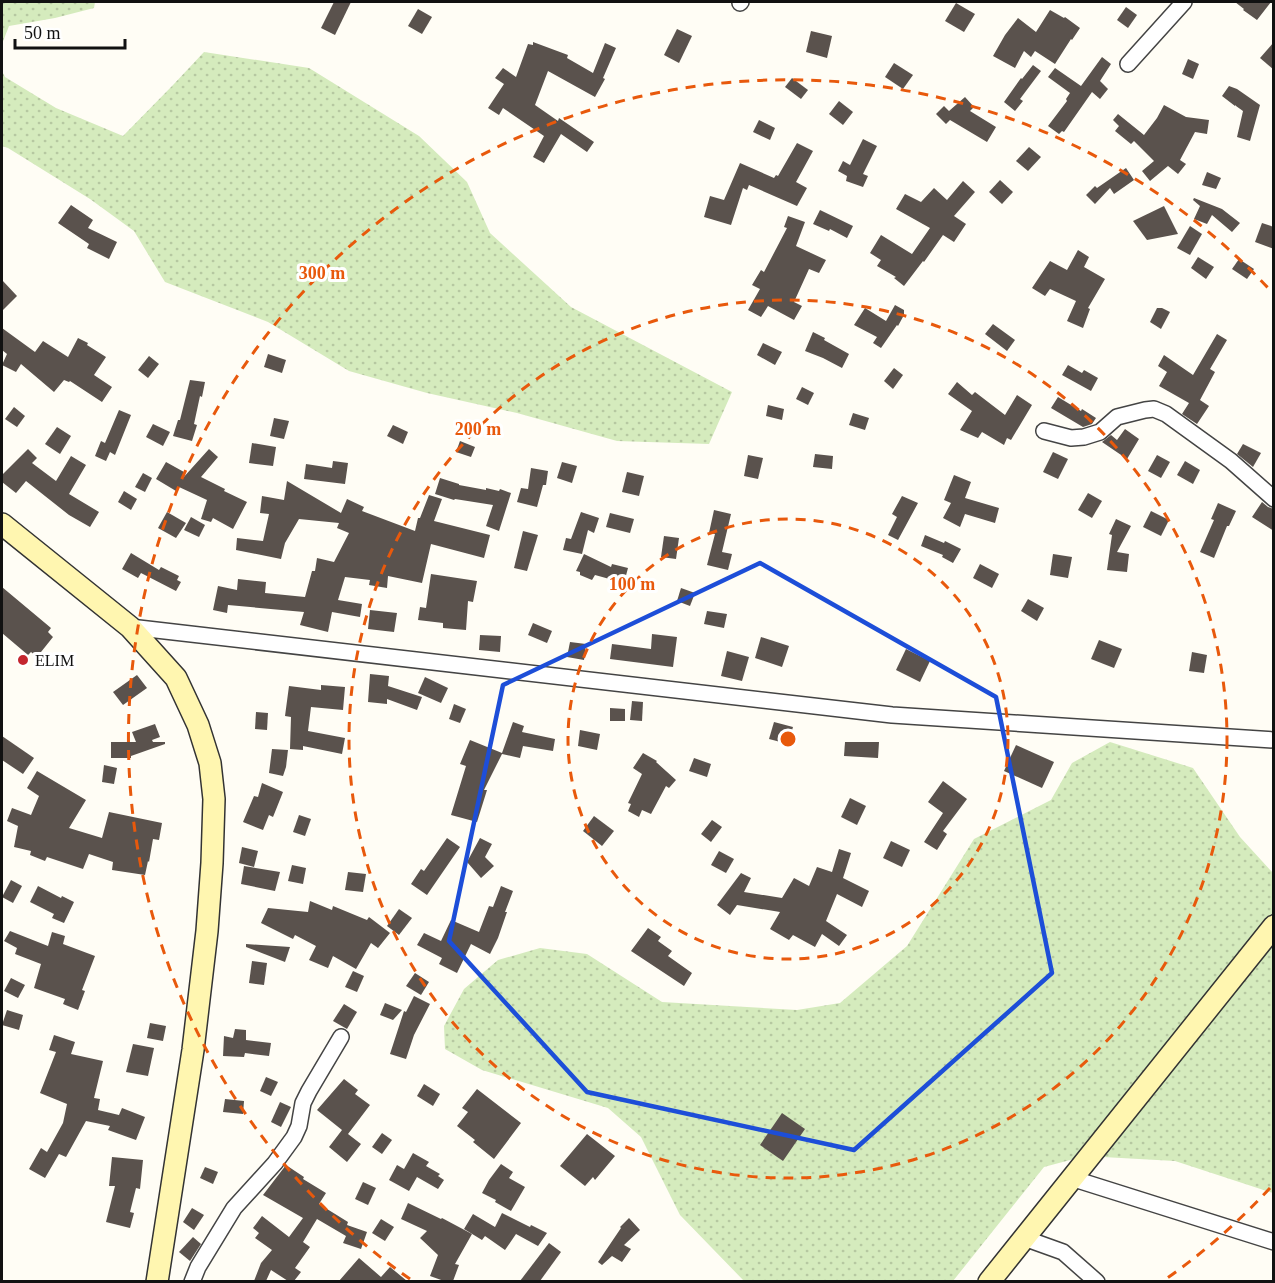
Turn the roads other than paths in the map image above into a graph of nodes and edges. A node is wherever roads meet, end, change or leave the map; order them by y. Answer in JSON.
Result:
{"nodes":[{"id":1,"x":1184,"y":2,"type":"edge"},
{"id":2,"x":1128,"y":64,"type":"dead end"},
{"id":3,"x":1044,"y":430,"type":"dead end"},
{"id":4,"x":1274,"y":499,"type":"edge"},
{"id":5,"x":2,"y":524,"type":"edge"},
{"id":6,"x":130,"y":627,"type":"junction"},
{"id":7,"x":1274,"y":740,"type":"edge"},
{"id":8,"x":1274,"y":926,"type":"edge"},
{"id":9,"x":341,"y":1037,"type":"dead end"},
{"id":10,"x":1071,"y":1178,"type":"junction"},
{"id":11,"x":1024,"y":1238,"type":"junction"},
{"id":12,"x":1274,"y":1242,"type":"edge"},
{"id":13,"x":157,"y":1281,"type":"edge"},
{"id":14,"x":192,"y":1281,"type":"edge"},
{"id":15,"x":989,"y":1281,"type":"edge"},
{"id":16,"x":1097,"y":1281,"type":"edge"}],
"edges":[{"from":1,"to":2,"type":"street"},
{"from":3,"to":4,"type":"street"},
{"from":5,"to":6,"type":"street"},
{"from":6,"to":7,"type":"street"},
{"from":6,"to":13,"type":"street"},
{"from":8,"to":10,"type":"street"},
{"from":9,"to":14,"type":"street"},
{"from":10,"to":11,"type":"street"},
{"from":10,"to":12,"type":"street"},
{"from":11,"to":15,"type":"street"},
{"from":11,"to":16,"type":"street"}]}
